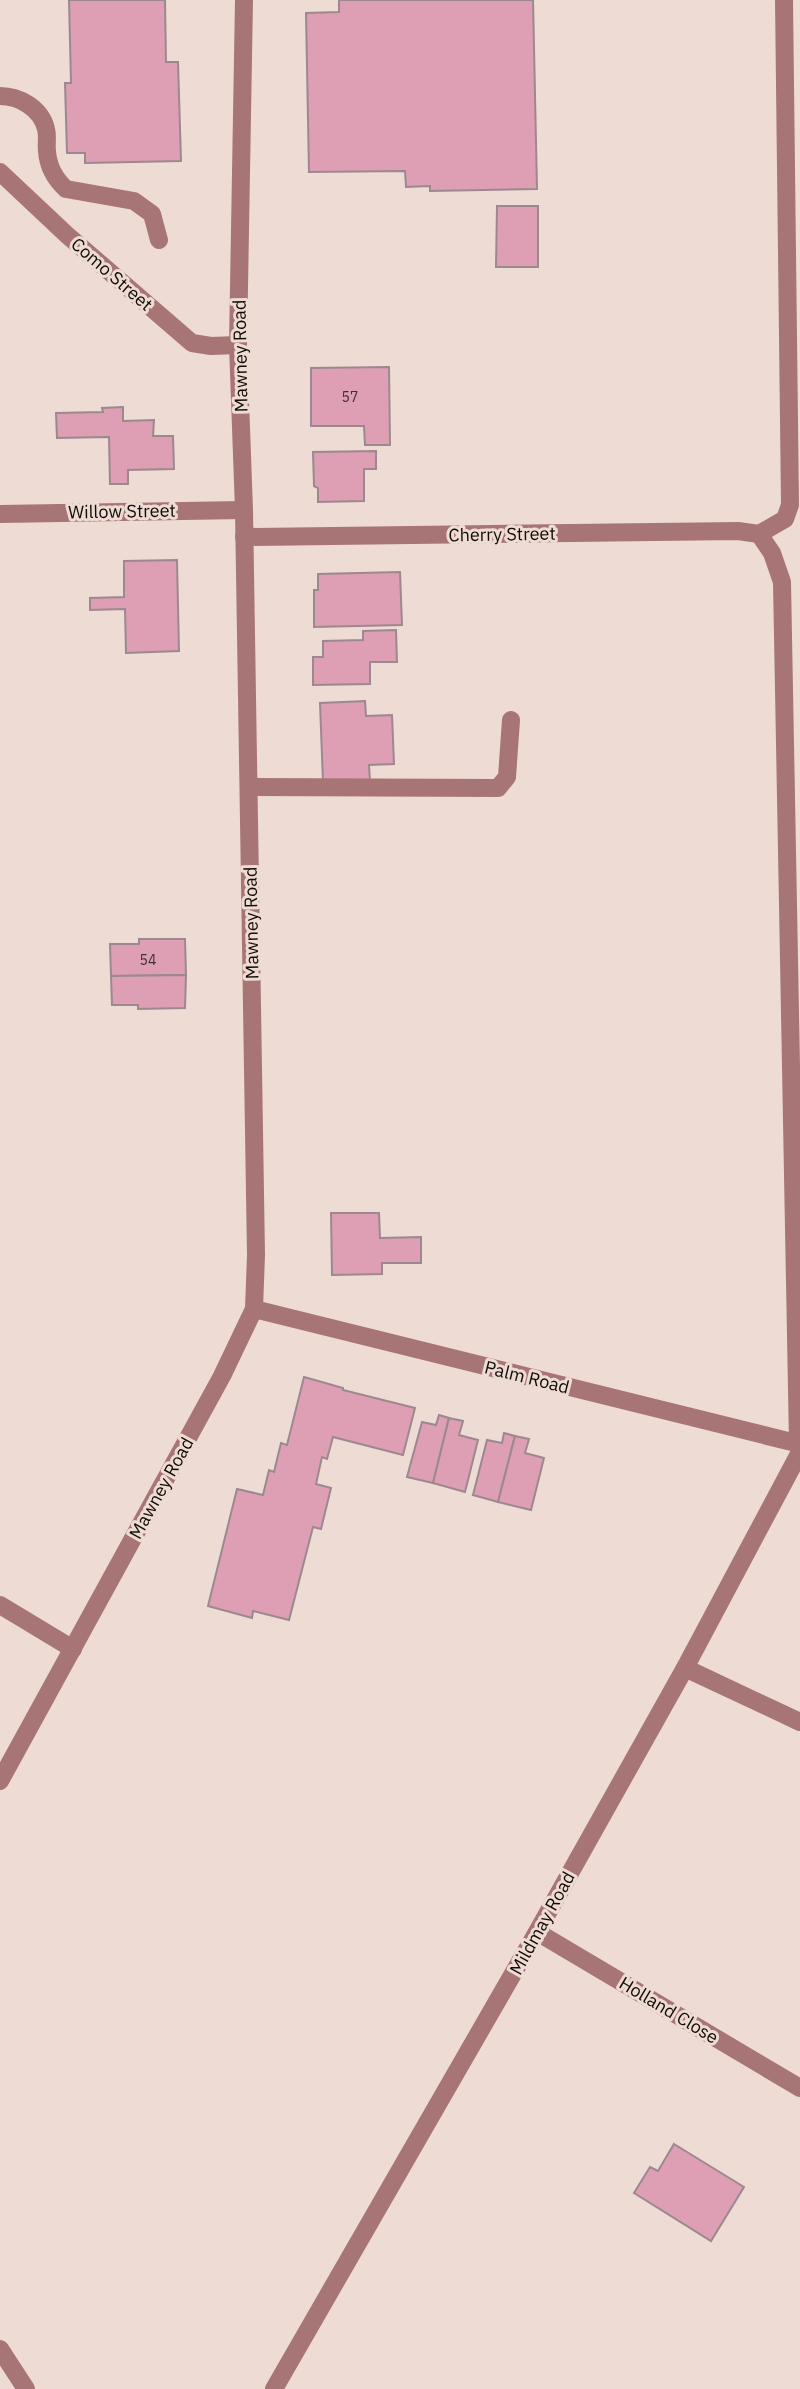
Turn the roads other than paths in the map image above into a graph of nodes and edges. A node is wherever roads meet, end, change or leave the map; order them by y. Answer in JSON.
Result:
{"nodes":[{"id":1,"x":244,"y":0,"type":"edge"},
{"id":2,"x":784,"y":0,"type":"edge"},
{"id":3,"x":0,"y":96,"type":"edge"},
{"id":4,"x":0,"y":172,"type":"edge"},
{"id":5,"x":159,"y":240,"type":"dead end"},
{"id":6,"x":238,"y":345,"type":"junction"},
{"id":7,"x":244,"y":510,"type":"junction"},
{"id":8,"x":0,"y":514,"type":"edge"},
{"id":9,"x":759,"y":534,"type":"junction"},
{"id":10,"x":244,"y":537,"type":"junction"},
{"id":11,"x":511,"y":720,"type":"dead end"},
{"id":12,"x":249,"y":787,"type":"junction"},
{"id":13,"x":254,"y":1309,"type":"junction"},
{"id":14,"x":799,"y":1446,"type":"edge"},
{"id":15,"x":0,"y":1605,"type":"edge"},
{"id":16,"x":72,"y":1649,"type":"junction"},
{"id":17,"x":685,"y":1668,"type":"junction"},
{"id":18,"x":800,"y":1722,"type":"edge"},
{"id":19,"x":0,"y":1782,"type":"edge"},
{"id":20,"x":537,"y":1932,"type":"junction"},
{"id":21,"x":800,"y":2088,"type":"edge"},
{"id":22,"x":0,"y":2349,"type":"edge"},
{"id":23,"x":26,"y":2389,"type":"edge"},
{"id":24,"x":274,"y":2389,"type":"edge"}],
"edges":[{"from":1,"to":6,"type":"street","name":"Mawney Road"},
{"from":2,"to":9,"type":"street"},
{"from":3,"to":5,"type":"street"},
{"from":4,"to":6,"type":"street","name":"Como Street"},
{"from":6,"to":7,"type":"street","name":"Mawney Road"},
{"from":7,"to":8,"type":"street","name":"Willow Street"},
{"from":7,"to":10,"type":"street","name":"Mawney Road"},
{"from":9,"to":10,"type":"street","name":"Cherry Street"},
{"from":9,"to":14,"type":"street","name":"Mildmay Road"},
{"from":10,"to":12,"type":"street","name":"Mawney Road"},
{"from":11,"to":12,"type":"street"},
{"from":12,"to":13,"type":"street","name":"Mawney Road"},
{"from":13,"to":14,"type":"street","name":"Palm Road"},
{"from":13,"to":16,"type":"street","name":"Mawney Road"},
{"from":14,"to":17,"type":"street","name":"Mildmay Road"},
{"from":15,"to":16,"type":"street"},
{"from":16,"to":19,"type":"street","name":"Mawney Road"},
{"from":17,"to":18,"type":"street"},
{"from":17,"to":20,"type":"street","name":"Mildmay Road"},
{"from":20,"to":21,"type":"street","name":"Holland Close"},
{"from":20,"to":24,"type":"street","name":"Mildmay Road"},
{"from":22,"to":23,"type":"street"}]}
